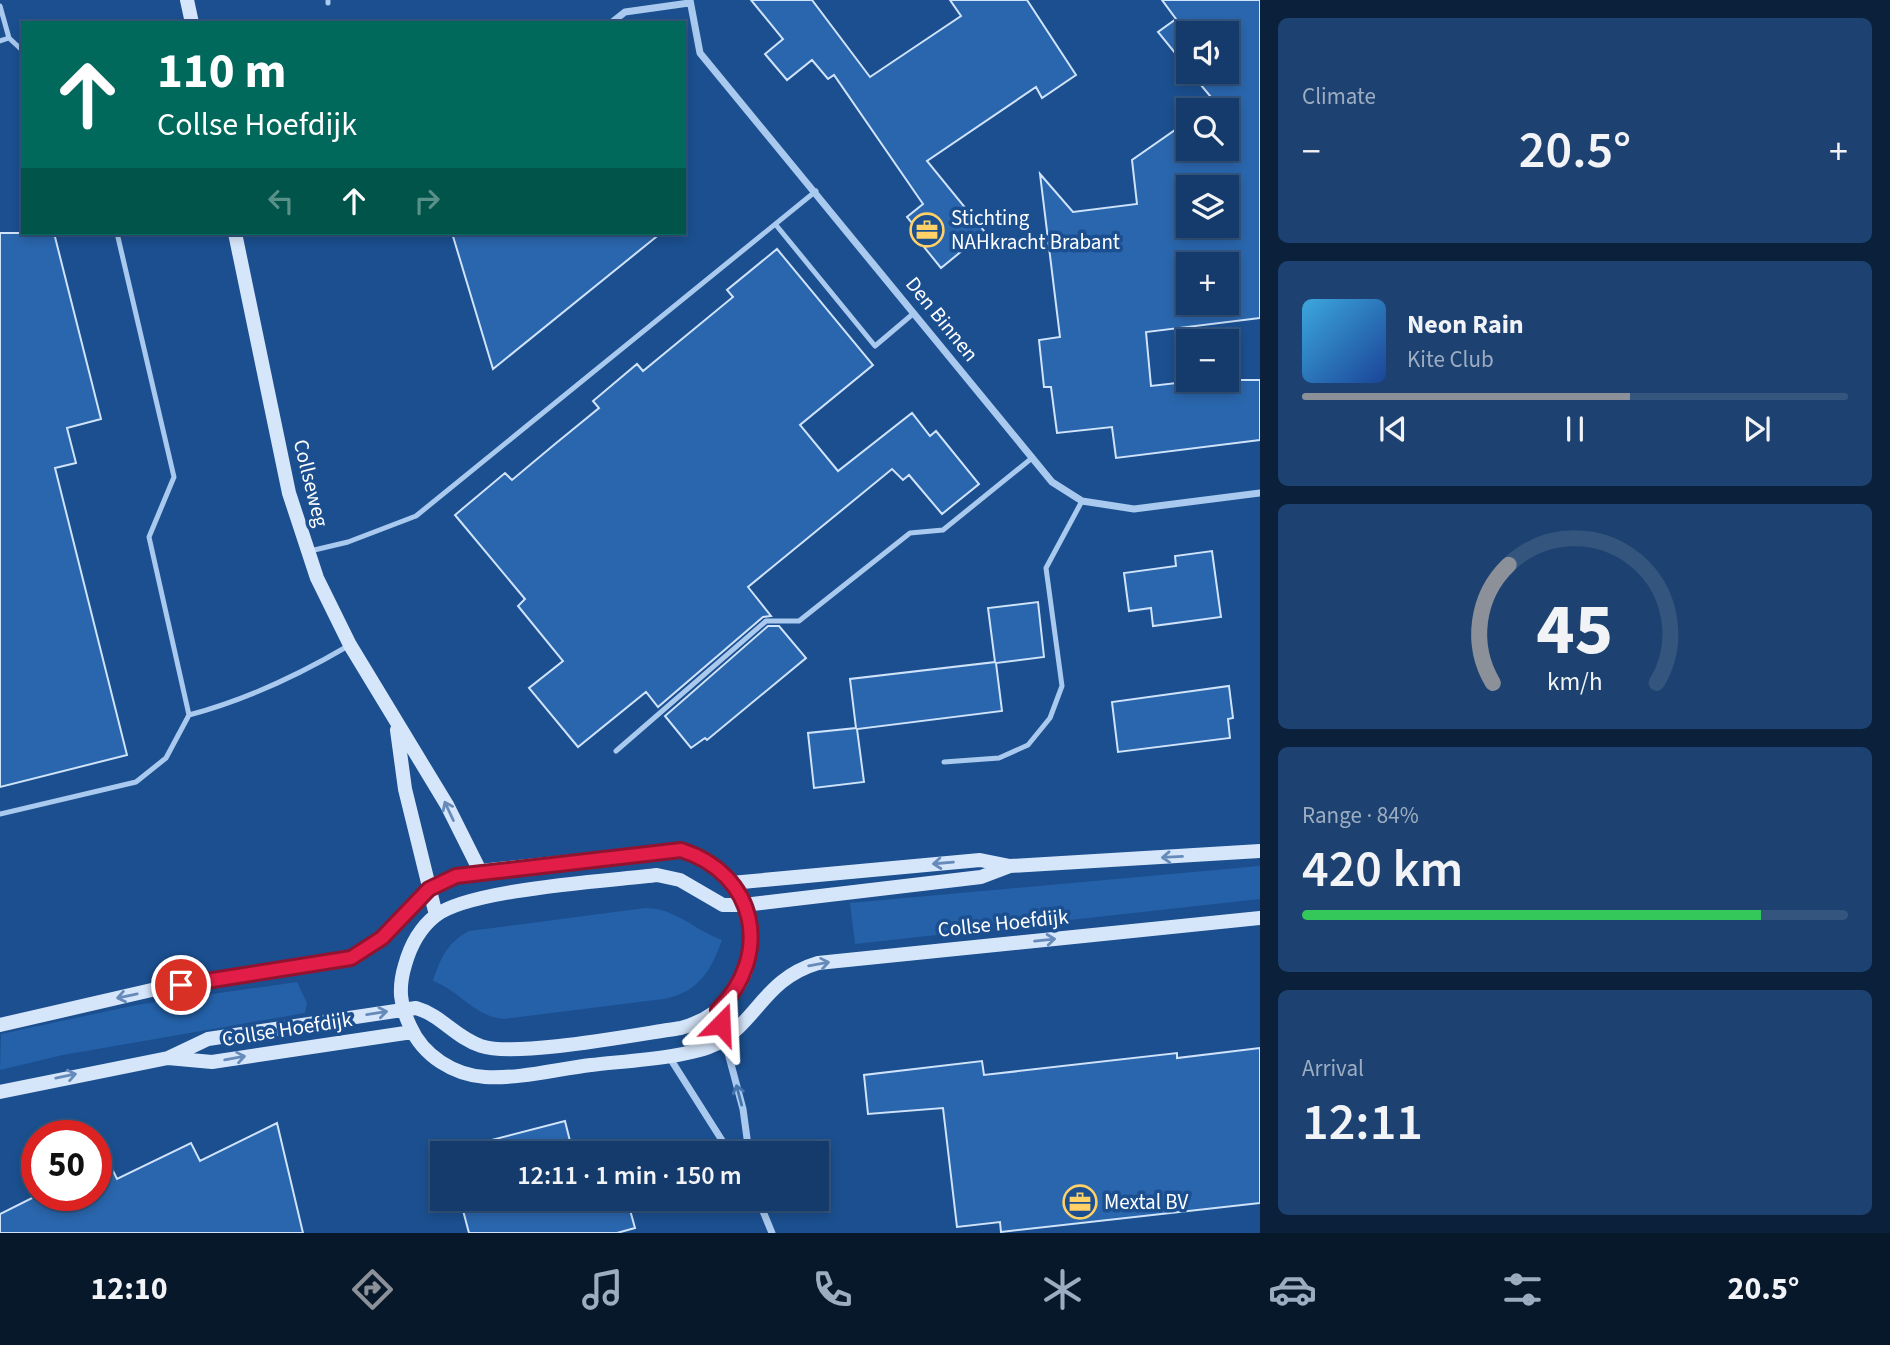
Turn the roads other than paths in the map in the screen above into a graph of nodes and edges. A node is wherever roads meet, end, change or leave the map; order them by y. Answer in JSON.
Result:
{"nodes":[{"id":1,"x":187,"y":0,"type":"edge"},
{"id":2,"x":690,"y":1,"type":"edge"},
{"id":3,"x":0,"y":6,"type":"edge"},
{"id":4,"x":192,"y":21,"type":"edge"},
{"id":5,"x":614,"y":21,"type":"edge"},
{"id":6,"x":9,"y":38,"type":"junction"},
{"id":7,"x":0,"y":41,"type":"edge"},
{"id":8,"x":21,"y":49,"type":"edge"},
{"id":9,"x":816,"y":191,"type":"junction"},
{"id":10,"x":776,"y":225,"type":"junction"},
{"id":11,"x":117,"y":235,"type":"edge"},
{"id":12,"x":235,"y":235,"type":"edge"},
{"id":13,"x":914,"y":313,"type":"junction"},
{"id":14,"x":1032,"y":458,"type":"junction"},
{"id":15,"x":1260,"y":493,"type":"edge"},
{"id":16,"x":1082,"y":501,"type":"junction"},
{"id":17,"x":306,"y":551,"type":"junction"},
{"id":18,"x":350,"y":645,"type":"junction"},
{"id":19,"x":189,"y":715,"type":"junction"},
{"id":20,"x":397,"y":725,"type":"junction"},
{"id":21,"x":616,"y":751,"type":"dead end"},
{"id":22,"x":944,"y":762,"type":"dead end"},
{"id":23,"x":0,"y":814,"type":"edge"},
{"id":24,"x":1260,"y":851,"type":"edge"},
{"id":25,"x":1010,"y":866,"type":"junction"},
{"id":26,"x":480,"y":871,"type":"junction"},
{"id":27,"x":731,"y":883,"type":"junction"},
{"id":28,"x":429,"y":889,"type":"junction"},
{"id":29,"x":744,"y":905,"type":"junction"},
{"id":30,"x":436,"y":915,"type":"junction"},
{"id":31,"x":1260,"y":918,"type":"edge"},
{"id":32,"x":403,"y":1010,"type":"junction"},
{"id":33,"x":718,"y":1010,"type":"junction"},
{"id":34,"x":0,"y":1026,"type":"edge"},
{"id":35,"x":412,"y":1032,"type":"junction"},
{"id":36,"x":724,"y":1038,"type":"junction"},
{"id":37,"x":668,"y":1055,"type":"junction"},
{"id":38,"x":167,"y":1058,"type":"junction"},
{"id":39,"x":0,"y":1091,"type":"edge"},
{"id":40,"x":722,"y":1141,"type":"edge"},
{"id":41,"x":747,"y":1141,"type":"edge"},
{"id":42,"x":763,"y":1211,"type":"edge"},
{"id":43,"x":772,"y":1233,"type":"edge"}],
"edges":[{"from":1,"to":4,"type":"main road"},
{"from":2,"to":5,"type":"street","name":"Den Binnen"},
{"from":2,"to":9,"type":"street","name":"Den Binnen"},
{"from":3,"to":6,"type":"lane"},
{"from":6,"to":7,"type":"lane"},
{"from":6,"to":8,"type":"lane"},
{"from":9,"to":10,"type":"lane"},
{"from":9,"to":13,"type":"street","name":"Den Binnen"},
{"from":10,"to":13,"type":"lane"},
{"from":10,"to":17,"type":"lane"},
{"from":11,"to":19,"type":"lane"},
{"from":12,"to":17,"type":"main road","name":"Collseweg"},
{"from":13,"to":14,"type":"street","name":"Den Binnen"},
{"from":14,"to":16,"type":"street","name":"Den Binnen"},
{"from":14,"to":21,"type":"lane"},
{"from":15,"to":16,"type":"street","name":"Den Binnen"},
{"from":16,"to":22,"type":"lane"},
{"from":17,"to":18,"type":"main road","name":"Collseweg"},
{"from":18,"to":19,"type":"lane"},
{"from":18,"to":20,"type":"main road","name":"Collseweg"},
{"from":19,"to":23,"type":"lane"},
{"from":26,"to":20,"type":"main road","name":"Collseweg","one_way":true},
{"from":20,"to":28,"type":"main road","name":"Collseweg"},
{"from":24,"to":25,"type":"main road","one_way":true},
{"from":25,"to":27,"type":"main road","one_way":true},
{"from":25,"to":29,"type":"main road"},
{"from":26,"to":27,"type":"main road"},
{"from":26,"to":28,"type":"main road"},
{"from":27,"to":29,"type":"main road"},
{"from":28,"to":30,"type":"main road","name":"Collseweg"},
{"from":28,"to":34,"type":"main road","one_way":true},
{"from":29,"to":30,"type":"main road"},
{"from":29,"to":33,"type":"main road"},
{"from":30,"to":32,"type":"main road"},
{"from":36,"to":31,"type":"main road","name":"Collse Hoefdijk","one_way":true},
{"from":32,"to":33,"type":"main road"},
{"from":32,"to":35,"type":"main road"},
{"from":38,"to":32,"type":"main road","name":"Collse Hoefdijk","one_way":true},
{"from":33,"to":36,"type":"main road"},
{"from":35,"to":37,"type":"main road"},
{"from":38,"to":35,"type":"main road","name":"Collse Hoefdijk","one_way":true},
{"from":36,"to":37,"type":"main road"},
{"from":41,"to":36,"type":"street","one_way":true},
{"from":37,"to":40,"type":"street"},
{"from":39,"to":38,"type":"main road","name":"Collse Hoefdijk","one_way":true},
{"from":42,"to":43,"type":"street"}]}
